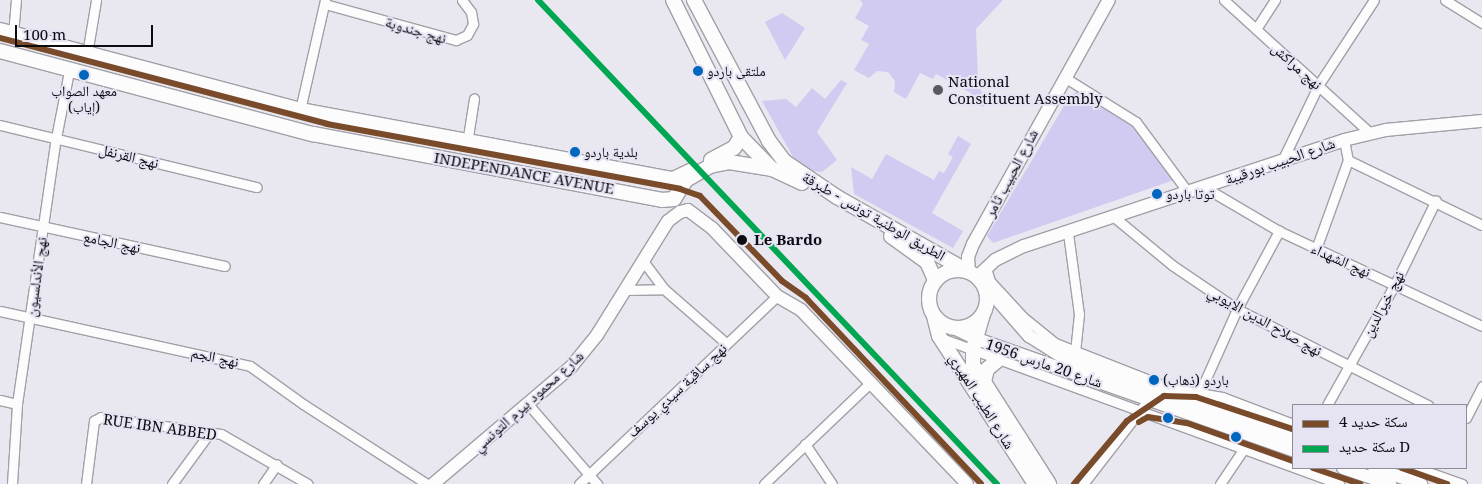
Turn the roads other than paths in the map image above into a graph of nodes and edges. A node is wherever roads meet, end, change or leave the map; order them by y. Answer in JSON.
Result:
{"nodes":[{"id":1,"x":16,"y":0,"type":"edge"},
{"id":2,"x":96,"y":0,"type":"edge"},
{"id":3,"x":462,"y":0,"type":"edge"},
{"id":4,"x":672,"y":0,"type":"edge"},
{"id":5,"x":694,"y":0,"type":"edge"},
{"id":6,"x":1109,"y":0,"type":"edge"},
{"id":7,"x":1224,"y":0,"type":"edge"},
{"id":8,"x":1274,"y":0,"type":"edge"},
{"id":9,"x":1374,"y":0,"type":"edge"},
{"id":10,"x":1445,"y":0,"type":"edge"},
{"id":11,"x":325,"y":2,"type":"edge"},
{"id":12,"x":705,"y":21,"type":"junction"},
{"id":13,"x":1482,"y":23,"type":"edge"},
{"id":14,"x":688,"y":29,"type":"junction"},
{"id":15,"x":1256,"y":29,"type":"junction"},
{"id":16,"x":7,"y":32,"type":"edge"},
{"id":17,"x":0,"y":51,"type":"edge"},
{"id":18,"x":87,"y":54,"type":"junction"},
{"id":19,"x":69,"y":71,"type":"junction"},
{"id":20,"x":1064,"y":77,"type":"junction"},
{"id":21,"x":1319,"y":84,"type":"junction"},
{"id":22,"x":743,"y":91,"type":"junction"},
{"id":23,"x":474,"y":99,"type":"dead end"},
{"id":24,"x":724,"y":101,"type":"junction"},
{"id":25,"x":300,"y":110,"type":"junction"},
{"id":26,"x":1482,"y":121,"type":"edge"},
{"id":27,"x":0,"y":125,"type":"edge"},
{"id":28,"x":1370,"y":133,"type":"junction"},
{"id":29,"x":741,"y":137,"type":"junction"},
{"id":30,"x":56,"y":138,"type":"junction"},
{"id":31,"x":1344,"y":140,"type":"junction"},
{"id":32,"x":467,"y":143,"type":"junction"},
{"id":33,"x":1348,"y":160,"type":"junction"},
{"id":34,"x":1282,"y":161,"type":"junction"},
{"id":35,"x":772,"y":169,"type":"junction"},
{"id":36,"x":257,"y":187,"type":"dead end"},
{"id":37,"x":1204,"y":187,"type":"junction"},
{"id":38,"x":1187,"y":192,"type":"junction"},
{"id":39,"x":1436,"y":200,"type":"junction"},
{"id":40,"x":0,"y":217,"type":"edge"},
{"id":41,"x":1114,"y":217,"type":"junction"},
{"id":42,"x":1482,"y":225,"type":"edge"},
{"id":43,"x":43,"y":227,"type":"junction"},
{"id":44,"x":1279,"y":231,"type":"junction"},
{"id":45,"x":1068,"y":233,"type":"junction"},
{"id":46,"x":1316,"y":249,"type":"junction"},
{"id":47,"x":643,"y":261,"type":"junction"},
{"id":48,"x":225,"y":266,"type":"dead end"},
{"id":49,"x":979,"y":274,"type":"junction"},
{"id":50,"x":935,"y":280,"type":"junction"},
{"id":51,"x":1394,"y":284,"type":"junction"},
{"id":52,"x":664,"y":289,"type":"junction"},
{"id":53,"x":625,"y":290,"type":"junction"},
{"id":54,"x":776,"y":296,"type":"junction"},
{"id":55,"x":1237,"y":309,"type":"junction"},
{"id":56,"x":0,"y":310,"type":"edge"},
{"id":57,"x":983,"y":314,"type":"junction"},
{"id":58,"x":934,"y":316,"type":"junction"},
{"id":59,"x":30,"y":318,"type":"junction"},
{"id":60,"x":1482,"y":326,"type":"edge"},
{"id":61,"x":954,"y":328,"type":"junction"},
{"id":62,"x":941,"y":338,"type":"junction"},
{"id":63,"x":726,"y":343,"type":"junction"},
{"id":64,"x":975,"y":345,"type":"junction"},
{"id":65,"x":1075,"y":353,"type":"junction"},
{"id":66,"x":997,"y":361,"type":"junction"},
{"id":67,"x":1349,"y":368,"type":"junction"},
{"id":68,"x":984,"y":382,"type":"junction"},
{"id":69,"x":870,"y":383,"type":"junction"},
{"id":70,"x":1482,"y":386,"type":"edge"},
{"id":71,"x":1199,"y":394,"type":"junction"},
{"id":72,"x":1145,"y":399,"type":"junction"},
{"id":73,"x":0,"y":400,"type":"edge"},
{"id":74,"x":17,"y":404,"type":"junction"},
{"id":75,"x":528,"y":404,"type":"junction"},
{"id":76,"x":1328,"y":404,"type":"edge"},
{"id":77,"x":1426,"y":404,"type":"edge"},
{"id":78,"x":1467,"y":416,"type":"edge"},
{"id":79,"x":1292,"y":424,"type":"edge"},
{"id":80,"x":210,"y":432,"type":"junction"},
{"id":81,"x":1292,"y":439,"type":"edge"},
{"id":82,"x":805,"y":444,"type":"junction"},
{"id":83,"x":1292,"y":450,"type":"edge"},
{"id":84,"x":1242,"y":451,"type":"junction"},
{"id":85,"x":278,"y":464,"type":"junction"},
{"id":86,"x":1292,"y":468,"type":"edge"},
{"id":87,"x":1294,"y":469,"type":"edge"},
{"id":88,"x":1346,"y":469,"type":"edge"},
{"id":89,"x":1377,"y":469,"type":"edge"},
{"id":90,"x":1425,"y":469,"type":"edge"},
{"id":91,"x":1440,"y":471,"type":"edge"},
{"id":92,"x":589,"y":475,"type":"junction"},
{"id":93,"x":12,"y":484,"type":"edge"},
{"id":94,"x":86,"y":484,"type":"edge"},
{"id":95,"x":172,"y":484,"type":"edge"},
{"id":96,"x":263,"y":484,"type":"edge"},
{"id":97,"x":308,"y":484,"type":"edge"},
{"id":98,"x":428,"y":484,"type":"edge"},
{"id":99,"x":434,"y":484,"type":"edge"},
{"id":100,"x":579,"y":484,"type":"edge"},
{"id":101,"x":597,"y":484,"type":"edge"},
{"id":102,"x":764,"y":484,"type":"edge"},
{"id":103,"x":832,"y":484,"type":"edge"},
{"id":104,"x":967,"y":484,"type":"edge"},
{"id":105,"x":1035,"y":484,"type":"edge"},
{"id":106,"x":1048,"y":484,"type":"edge"},
{"id":107,"x":1083,"y":484,"type":"edge"},
{"id":108,"x":1220,"y":484,"type":"edge"},
{"id":109,"x":1338,"y":484,"type":"edge"},
{"id":110,"x":1390,"y":484,"type":"edge"},
{"id":111,"x":1421,"y":484,"type":"edge"},
{"id":112,"x":1462,"y":484,"type":"edge"}],
"edges":[{"from":1,"to":16,"type":"street"},
{"from":2,"to":18,"type":"street"},
{"from":3,"to":11,"type":"street","name":"نهج جندوبة"},
{"from":4,"to":14,"type":"main road","name":"الطريق الوطنية تونس - طبرقة"},
{"from":5,"to":12,"type":"main road","name":"الطريق الوطنية تونس - طبرقة"},
{"from":6,"to":20,"type":"main road","name":"شارع الحبيب ثامر"},
{"from":7,"to":15,"type":"street","name":"نهج مراكش"},
{"from":8,"to":15,"type":"street"},
{"from":9,"to":21,"type":"street"},
{"from":10,"to":13,"type":"street"},
{"from":11,"to":25,"type":"street","name":"نهج جندوبة"},
{"from":12,"to":14,"type":"main road"},
{"from":12,"to":22,"type":"main road","name":"الطريق الوطنية تونس - طبرقة"},
{"from":14,"to":24,"type":"main road","name":"الطريق الوطنية تونس - طبرقة"},
{"from":15,"to":21,"type":"street","name":"نهج مراكش"},
{"from":16,"to":18,"type":"main road","name":"INDEPENDANCE AVENUE"},
{"from":17,"to":19,"type":"main road"},
{"from":18,"to":25,"type":"main road","name":"INDEPENDANCE AVENUE"},
{"from":19,"to":30,"type":"street","name":"نهج الأندلسيون"},
{"from":19,"to":35,"type":"main road"},
{"from":20,"to":38,"type":"street"},
{"from":20,"to":49,"type":"main road","name":"شارع الحبيب ثامر"},
{"from":21,"to":28,"type":"street","name":"نهج مراكش"},
{"from":21,"to":34,"type":"street"},
{"from":22,"to":24,"type":"main road"},
{"from":22,"to":49,"type":"main road","name":"الطريق الوطنية تونس - طبرقة"},
{"from":23,"to":32,"type":"street"},
{"from":24,"to":29,"type":"main road","name":"الطريق الوطنية تونس - طبرقة"},
{"from":25,"to":32,"type":"main road","name":"INDEPENDANCE AVENUE"},
{"from":26,"to":28,"type":"main road","name":"شارع الحبيب بورقيبة"},
{"from":27,"to":30,"type":"street","name":"نهج القرنفل"},
{"from":28,"to":31,"type":"main road","name":"شارع الحبيب بورقيبة"},
{"from":29,"to":32,"type":"main road","name":"INDEPENDANCE AVENUE"},
{"from":29,"to":35,"type":"main road","name":"الطريق الوطنية تونس - طبرقة"},
{"from":30,"to":36,"type":"street","name":"نهج القرنفل"},
{"from":30,"to":43,"type":"street","name":"نهج الأندلسيون"},
{"from":31,"to":33,"type":"street"},
{"from":31,"to":34,"type":"main road","name":"شارع الحبيب بورقيبة"},
{"from":33,"to":39,"type":"street"},
{"from":33,"to":46,"type":"street"},
{"from":34,"to":37,"type":"main road","name":"شارع الحبيب بورقيبة"},
{"from":35,"to":50,"type":"main road","name":"الطريق الوطنية تونس - طبرقة"},
{"from":37,"to":38,"type":"main road","name":"شارع الحبيب بورقيبة"},
{"from":37,"to":44,"type":"street","name":"نهج الشهداء"},
{"from":38,"to":41,"type":"main road","name":"شارع الحبيب بورقيبة"},
{"from":39,"to":42,"type":"street"},
{"from":39,"to":51,"type":"street","name":"نهج خيرالدين"},
{"from":40,"to":43,"type":"street","name":"نهج الجامع"},
{"from":41,"to":45,"type":"main road","name":"شارع الحبيب بورقيبة"},
{"from":41,"to":55,"type":"street","name":"نهج صلاح الدين الايوبي"},
{"from":43,"to":48,"type":"street","name":"نهج الجامع"},
{"from":43,"to":59,"type":"street","name":"نهج الأندلسيون"},
{"from":44,"to":46,"type":"street","name":"نهج الشهداء"},
{"from":44,"to":55,"type":"street"},
{"from":45,"to":49,"type":"main road","name":"شارع الحبيب بورقيبة"},
{"from":45,"to":65,"type":"street"},
{"from":46,"to":51,"type":"street","name":"نهج الشهداء"},
{"from":47,"to":52,"type":"street"},
{"from":47,"to":53,"type":"main road","name":"شارع محمود بيرم التونسي"},
{"from":47,"to":54,"type":"main road","name":"شارع محمود بيرم التونسي"},
{"from":49,"to":50,"type":"main road"},
{"from":49,"to":57,"type":"main road"},
{"from":49,"to":65,"type":"street"},
{"from":49,"to":72,"type":"main road","name":"شارع 20 مارس 1956"},
{"from":50,"to":58,"type":"main road"},
{"from":51,"to":60,"type":"street","name":"نهج الشهداء"},
{"from":51,"to":67,"type":"street","name":"نهج خيرالدين"},
{"from":52,"to":53,"type":"street"},
{"from":52,"to":63,"type":"street"},
{"from":53,"to":75,"type":"main road","name":"شارع محمود بيرم التونسي"},
{"from":54,"to":63,"type":"street","name":"نهج ساقية سيدي يوسف"},
{"from":54,"to":69,"type":"main road"},
{"from":55,"to":67,"type":"street","name":"نهج صلاح الدين الايوبي"},
{"from":55,"to":71,"type":"street"},
{"from":56,"to":59,"type":"street","name":"نهج الجم"},
{"from":57,"to":61,"type":"main road"},
{"from":57,"to":64,"type":"main road","name":"شارع الطيب المهيري"},
{"from":58,"to":61,"type":"main road"},
{"from":58,"to":62,"type":"main road","name":"شارع الطيب المهيري"},
{"from":59,"to":74,"type":"street","name":"نهج الأندلسيون"},
{"from":59,"to":98,"type":"street","name":"نهج الجم"},
{"from":61,"to":64,"type":"main road","name":"شارع 20 مارس 1956"},
{"from":62,"to":64,"type":"street"},
{"from":62,"to":105,"type":"main road","name":"شارع الطيب المهيري"},
{"from":63,"to":92,"type":"street","name":"نهج ساقية سيدي يوسف"},
{"from":64,"to":66,"type":"street"},
{"from":64,"to":68,"type":"main road","name":"شارع الطيب المهيري"},
{"from":64,"to":72,"type":"main road","name":"شارع 20 مارس 1956"},
{"from":65,"to":71,"type":"street"},
{"from":66,"to":68,"type":"main road"},
{"from":66,"to":72,"type":"street"},
{"from":67,"to":76,"type":"street","name":"نهج خيرالدين"},
{"from":67,"to":77,"type":"street","name":"نهج صلاح الدين الايوبي"},
{"from":68,"to":106,"type":"main road","name":"شارع الطيب المهيري"},
{"from":69,"to":82,"type":"street"},
{"from":69,"to":104,"type":"main road"},
{"from":70,"to":78,"type":"street"},
{"from":71,"to":79,"type":"street"},
{"from":72,"to":81,"type":"main road"},
{"from":72,"to":83,"type":"main road"},
{"from":72,"to":84,"type":"street"},
{"from":72,"to":107,"type":"street"},
{"from":73,"to":74,"type":"street"},
{"from":74,"to":93,"type":"street","name":"نهج الأندلسيون"},
{"from":75,"to":92,"type":"street"},
{"from":75,"to":99,"type":"main road","name":"شارع محمود بيرم التونسي"},
{"from":80,"to":85,"type":"street","name":"RUE IBN ABBED"},
{"from":80,"to":94,"type":"street","name":"RUE IBN ABBED"},
{"from":80,"to":95,"type":"street"},
{"from":82,"to":102,"type":"street"},
{"from":82,"to":103,"type":"street"},
{"from":84,"to":86,"type":"street"},
{"from":84,"to":108,"type":"street"},
{"from":85,"to":96,"type":"street"},
{"from":85,"to":97,"type":"street","name":"RUE IBN ABBED"},
{"from":87,"to":109,"type":"street"},
{"from":88,"to":110,"type":"main road"},
{"from":89,"to":111,"type":"main road"},
{"from":90,"to":91,"type":"street"},
{"from":91,"to":112,"type":"street"},
{"from":92,"to":100,"type":"street","name":"نهج ساقية سيدي يوسف"},
{"from":92,"to":101,"type":"street"}]}
